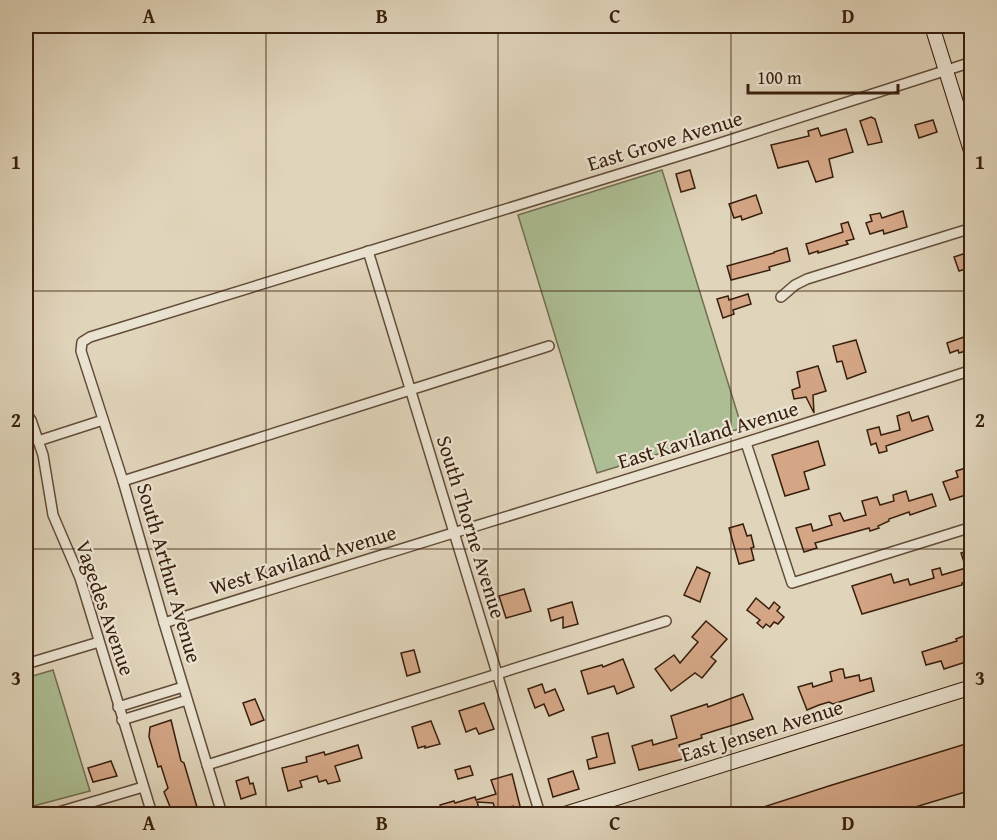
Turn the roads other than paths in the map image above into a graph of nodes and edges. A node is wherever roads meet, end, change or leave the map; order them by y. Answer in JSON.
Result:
{"nodes":[{"id":1,"x":932,"y":26,"type":"edge"},
{"id":2,"x":972,"y":62,"type":"edge"},
{"id":3,"x":946,"y":70,"type":"junction"},
{"id":4,"x":972,"y":154,"type":"edge"},
{"id":5,"x":972,"y":228,"type":"edge"},
{"id":6,"x":368,"y":251,"type":"junction"},
{"id":7,"x":781,"y":297,"type":"dead end"},
{"id":8,"x":82,"y":342,"type":"joint"},
{"id":9,"x":549,"y":346,"type":"dead end"},
{"id":10,"x":972,"y":370,"type":"edge"},
{"id":11,"x":411,"y":390,"type":"junction"},
{"id":12,"x":26,"y":412,"type":"edge"},
{"id":13,"x":103,"y":420,"type":"junction"},
{"id":14,"x":38,"y":441,"type":"junction"},
{"id":15,"x":746,"y":443,"type":"junction"},
{"id":16,"x":123,"y":481,"type":"junction"},
{"id":17,"x":972,"y":527,"type":"edge"},
{"id":18,"x":454,"y":532,"type":"junction"},
{"id":19,"x":666,"y":621,"type":"dead end"},
{"id":20,"x":164,"y":623,"type":"junction"},
{"id":21,"x":99,"y":642,"type":"junction"},
{"id":22,"x":26,"y":664,"type":"edge"},
{"id":23,"x":497,"y":674,"type":"junction"},
{"id":24,"x":183,"y":687,"type":"junction"},
{"id":25,"x":972,"y":687,"type":"edge"},
{"id":26,"x":187,"y":700,"type":"junction"},
{"id":27,"x":118,"y":707,"type":"junction"},
{"id":28,"x":123,"y":720,"type":"junction"},
{"id":29,"x":207,"y":765,"type":"junction"},
{"id":30,"x":143,"y":787,"type":"junction"},
{"id":31,"x":52,"y":814,"type":"edge"},
{"id":32,"x":152,"y":814,"type":"edge"},
{"id":33,"x":222,"y":814,"type":"edge"},
{"id":34,"x":540,"y":814,"type":"edge"},
{"id":35,"x":565,"y":814,"type":"edge"}],
"edges":[{"from":1,"to":3,"type":"street"},
{"from":2,"to":3,"type":"street","name":"East Grove Avenue"},
{"from":3,"to":4,"type":"street"},
{"from":3,"to":6,"type":"street","name":"East Grove Avenue"},
{"from":5,"to":7,"type":"street"},
{"from":6,"to":8,"type":"street","name":"East Grove Avenue"},
{"from":6,"to":11,"type":"street","name":"South Thorne Avenue"},
{"from":8,"to":13,"type":"street","name":"South Arthur Avenue"},
{"from":9,"to":11,"type":"street"},
{"from":10,"to":15,"type":"street","name":"East Kaviland Avenue"},
{"from":11,"to":16,"type":"street"},
{"from":11,"to":18,"type":"street","name":"South Thorne Avenue"},
{"from":12,"to":14,"type":"street","name":"Vagedes Avenue"},
{"from":13,"to":14,"type":"street"},
{"from":13,"to":16,"type":"street","name":"South Arthur Avenue"},
{"from":14,"to":21,"type":"street","name":"Vagedes Avenue"},
{"from":15,"to":17,"type":"street"},
{"from":15,"to":18,"type":"street","name":"East Kaviland Avenue"},
{"from":16,"to":20,"type":"street","name":"South Arthur Avenue"},
{"from":18,"to":20,"type":"street","name":"West Kaviland Avenue"},
{"from":18,"to":23,"type":"street","name":"South Thorne Avenue"},
{"from":19,"to":23,"type":"street"},
{"from":20,"to":24,"type":"street","name":"South Arthur Avenue"},
{"from":21,"to":22,"type":"street"},
{"from":21,"to":27,"type":"street","name":"Vagedes Avenue"},
{"from":23,"to":29,"type":"street"},
{"from":23,"to":34,"type":"street","name":"South Thorne Avenue"},
{"from":24,"to":26,"type":"street","name":"South Arthur Avenue"},
{"from":24,"to":27,"type":"street"},
{"from":25,"to":35,"type":"street","name":"East Jensen Avenue"},
{"from":26,"to":28,"type":"street"},
{"from":26,"to":29,"type":"street","name":"South Arthur Avenue"},
{"from":27,"to":28,"type":"street","name":"Vagedes Avenue"},
{"from":28,"to":30,"type":"street","name":"Vagedes Avenue"},
{"from":29,"to":33,"type":"street","name":"South Arthur Avenue"},
{"from":30,"to":31,"type":"street"},
{"from":30,"to":32,"type":"street","name":"Vagedes Avenue"}]}
